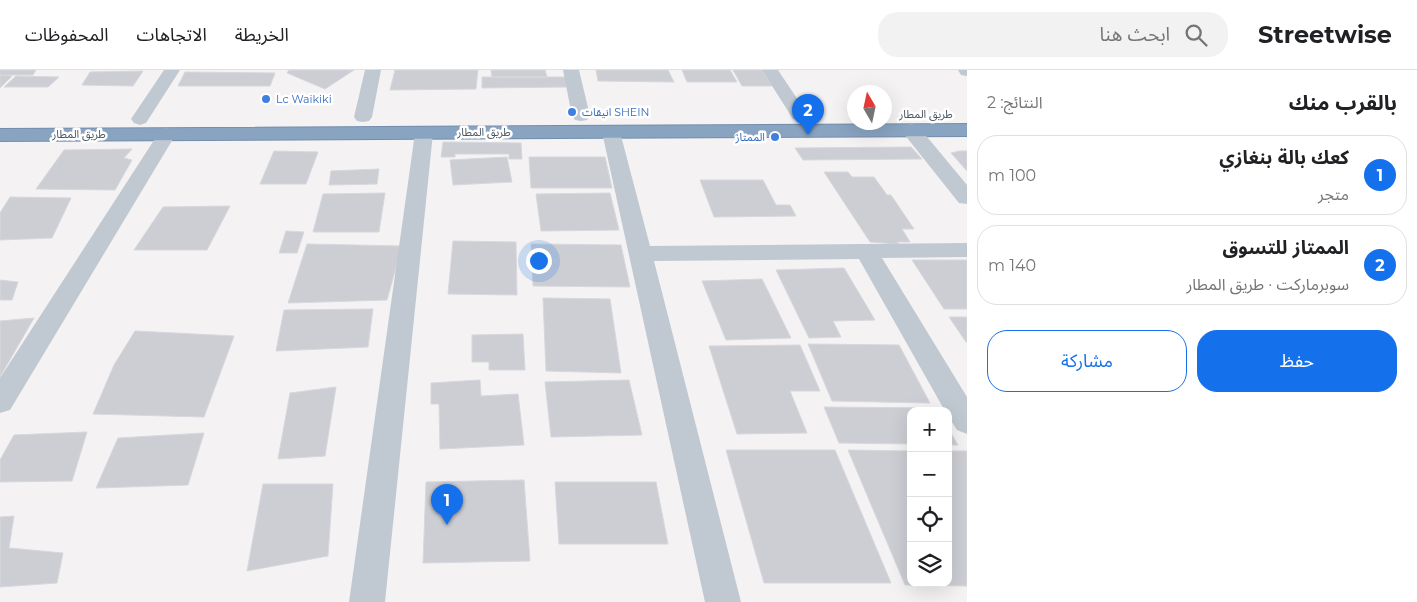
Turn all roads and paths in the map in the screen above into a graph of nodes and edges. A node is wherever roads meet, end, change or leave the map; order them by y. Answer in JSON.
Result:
{"nodes":[{"id":1,"x":172,"y":70,"type":"edge"},
{"id":2,"x":373,"y":70,"type":"edge"},
{"id":3,"x":571,"y":70,"type":"edge"},
{"id":4,"x":770,"y":70,"type":"edge"},
{"id":5,"x":847,"y":114,"type":"edge"},
{"id":6,"x":892,"y":114,"type":"edge"},
{"id":7,"x":967,"y":114,"type":"edge"},
{"id":8,"x":798,"y":115,"type":"junction"},
{"id":9,"x":581,"y":116,"type":"junction"},
{"id":10,"x":363,"y":117,"type":"junction"},
{"id":11,"x":140,"y":118,"type":"junction"},
{"id":12,"x":0,"y":119,"type":"edge"},
{"id":13,"x":911,"y":130,"type":"junction"},
{"id":14,"x":967,"y":130,"type":"edge"},
{"id":15,"x":424,"y":132,"type":"junction"},
{"id":16,"x":611,"y":132,"type":"junction"},
{"id":17,"x":0,"y":134,"type":"edge"},
{"id":18,"x":166,"y":134,"type":"junction"},
{"id":19,"x":967,"y":198,"type":"edge"},
{"id":20,"x":967,"y":250,"type":"edge"},
{"id":21,"x":866,"y":251,"type":"junction"},
{"id":22,"x":640,"y":254,"type":"junction"},
{"id":23,"x":0,"y":402,"type":"edge"},
{"id":24,"x":967,"y":422,"type":"edge"},
{"id":25,"x":367,"y":602,"type":"edge"},
{"id":26,"x":723,"y":602,"type":"edge"}],
"edges":[{"from":1,"to":11,"type":"street"},
{"from":2,"to":10,"type":"street"},
{"from":3,"to":9,"type":"street"},
{"from":4,"to":8,"type":"street"},
{"from":5,"to":8,"type":"highway","name":"طريق المطار"},
{"from":6,"to":7,"type":"highway","name":"طريق المطار"},
{"from":8,"to":9,"type":"highway","name":"طريق المطار"},
{"from":9,"to":10,"type":"highway","name":"طريق المطار"},
{"from":10,"to":11,"type":"highway","name":"طريق المطار"},
{"from":11,"to":12,"type":"highway","name":"طريق المطار"},
{"from":13,"to":14,"type":"highway","name":"طريق المطار"},
{"from":13,"to":16,"type":"highway","name":"طريق المطار"},
{"from":13,"to":19,"type":"street"},
{"from":15,"to":16,"type":"highway","name":"طريق المطار"},
{"from":15,"to":18,"type":"highway","name":"طريق المطار"},
{"from":15,"to":25,"type":"street"},
{"from":16,"to":22,"type":"street"},
{"from":17,"to":18,"type":"highway","name":"طريق المطار"},
{"from":18,"to":23,"type":"street"},
{"from":20,"to":21,"type":"street"},
{"from":21,"to":22,"type":"street"},
{"from":21,"to":24,"type":"street"},
{"from":22,"to":26,"type":"street"}]}
